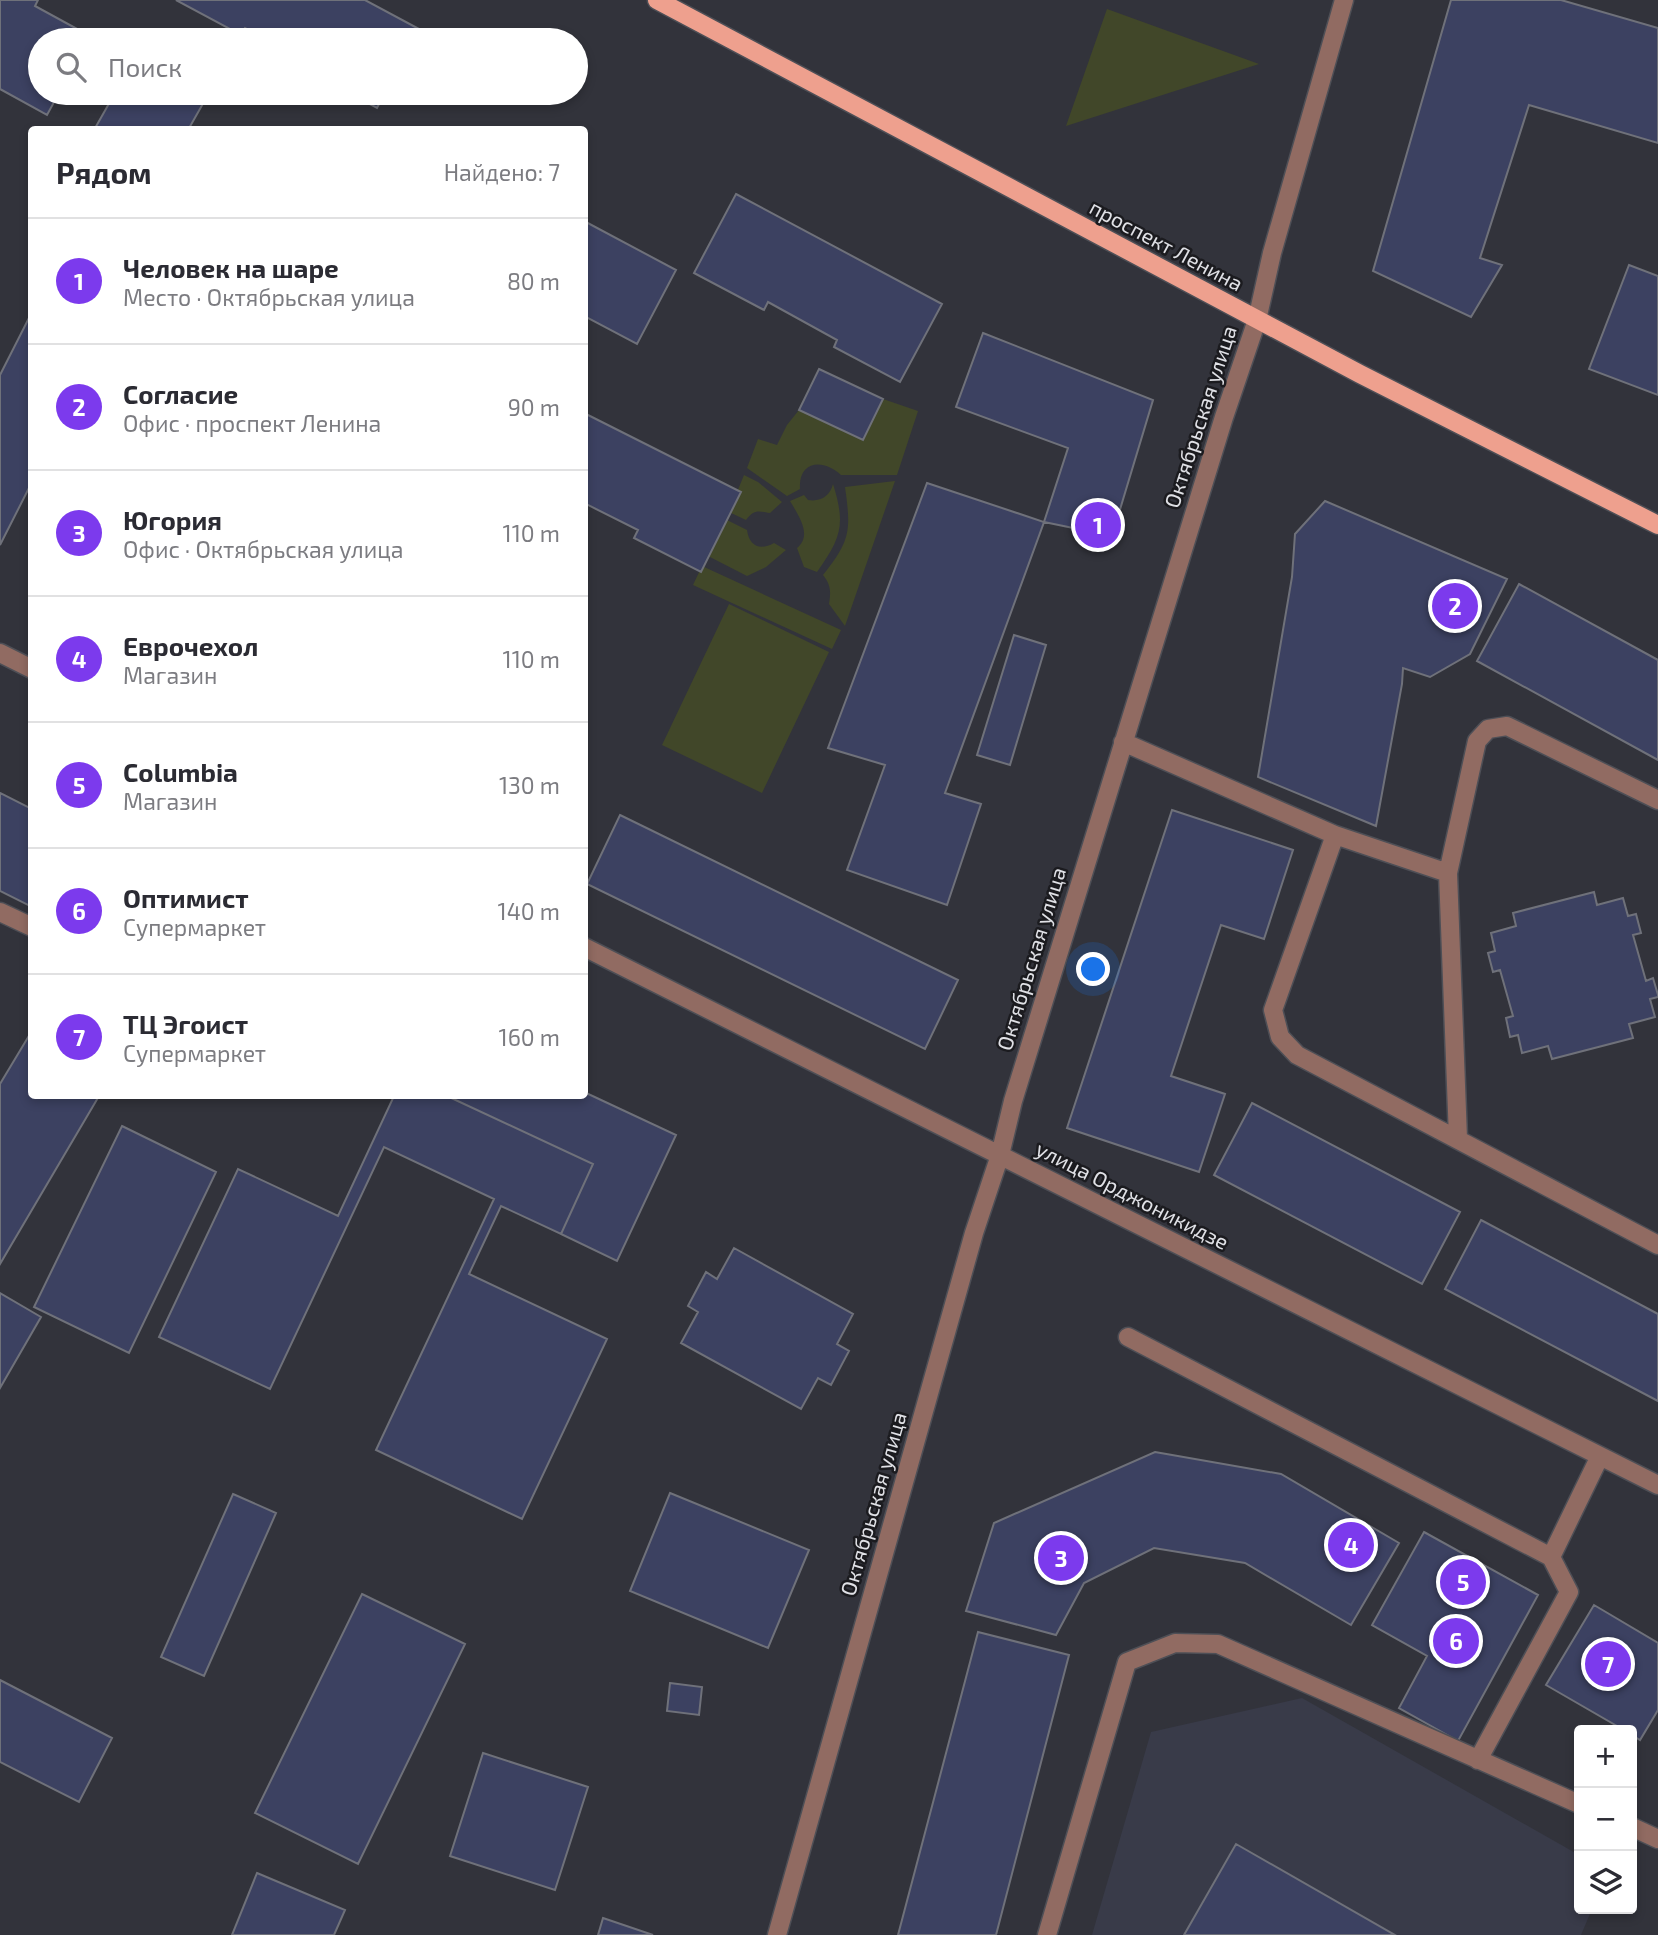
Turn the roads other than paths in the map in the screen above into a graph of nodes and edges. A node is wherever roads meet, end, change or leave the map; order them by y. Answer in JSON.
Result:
{"nodes":[{"id":1,"x":657,"y":0,"type":"edge"},
{"id":2,"x":1344,"y":0,"type":"edge"},
{"id":3,"x":1257,"y":320,"type":"junction"},
{"id":4,"x":1658,"y":525,"type":"edge"},
{"id":5,"x":0,"y":653,"type":"edge"},
{"id":6,"x":28,"y":667,"type":"edge"},
{"id":7,"x":1123,"y":742,"type":"junction"},
{"id":8,"x":1658,"y":800,"type":"edge"},
{"id":9,"x":1335,"y":835,"type":"junction"},
{"id":10,"x":1448,"y":873,"type":"junction"},
{"id":11,"x":0,"y":912,"type":"edge"},
{"id":12,"x":28,"y":925,"type":"edge"},
{"id":13,"x":588,"y":949,"type":"edge"},
{"id":14,"x":1458,"y":1138,"type":"junction"},
{"id":15,"x":1000,"y":1155,"type":"junction"},
{"id":16,"x":1658,"y":1245,"type":"edge"},
{"id":17,"x":1128,"y":1336,"type":"dead end"},
{"id":18,"x":1600,"y":1456,"type":"junction"},
{"id":19,"x":1658,"y":1485,"type":"edge"},
{"id":20,"x":1551,"y":1557,"type":"junction"},
{"id":21,"x":1478,"y":1760,"type":"junction"},
{"id":22,"x":1574,"y":1802,"type":"edge"},
{"id":23,"x":1637,"y":1829,"type":"edge"},
{"id":24,"x":1658,"y":1839,"type":"edge"},
{"id":25,"x":777,"y":1935,"type":"edge"},
{"id":26,"x":1047,"y":1935,"type":"edge"}],
"edges":[{"from":1,"to":3,"type":"main road","name":"проспект Ленина"},
{"from":2,"to":3,"type":"street","name":"Октябрьская улица"},
{"from":3,"to":4,"type":"main road","name":"проспект Ленина"},
{"from":3,"to":7,"type":"street","name":"Октябрьская улица"},
{"from":5,"to":6,"type":"street"},
{"from":7,"to":9,"type":"street"},
{"from":7,"to":15,"type":"street","name":"Октябрьская улица"},
{"from":8,"to":10,"type":"street"},
{"from":9,"to":10,"type":"street"},
{"from":9,"to":14,"type":"street"},
{"from":10,"to":14,"type":"street"},
{"from":11,"to":12,"type":"street"},
{"from":13,"to":15,"type":"street","name":"улица Орджоникидзе"},
{"from":14,"to":16,"type":"street"},
{"from":15,"to":18,"type":"street","name":"улица Орджоникидзе"},
{"from":15,"to":25,"type":"street","name":"Октябрьская улица"},
{"from":17,"to":20,"type":"street"},
{"from":18,"to":19,"type":"street","name":"улица Орджоникидзе"},
{"from":18,"to":20,"type":"street"},
{"from":20,"to":21,"type":"street"},
{"from":21,"to":22,"type":"street"},
{"from":21,"to":26,"type":"street"},
{"from":23,"to":24,"type":"street"}]}
